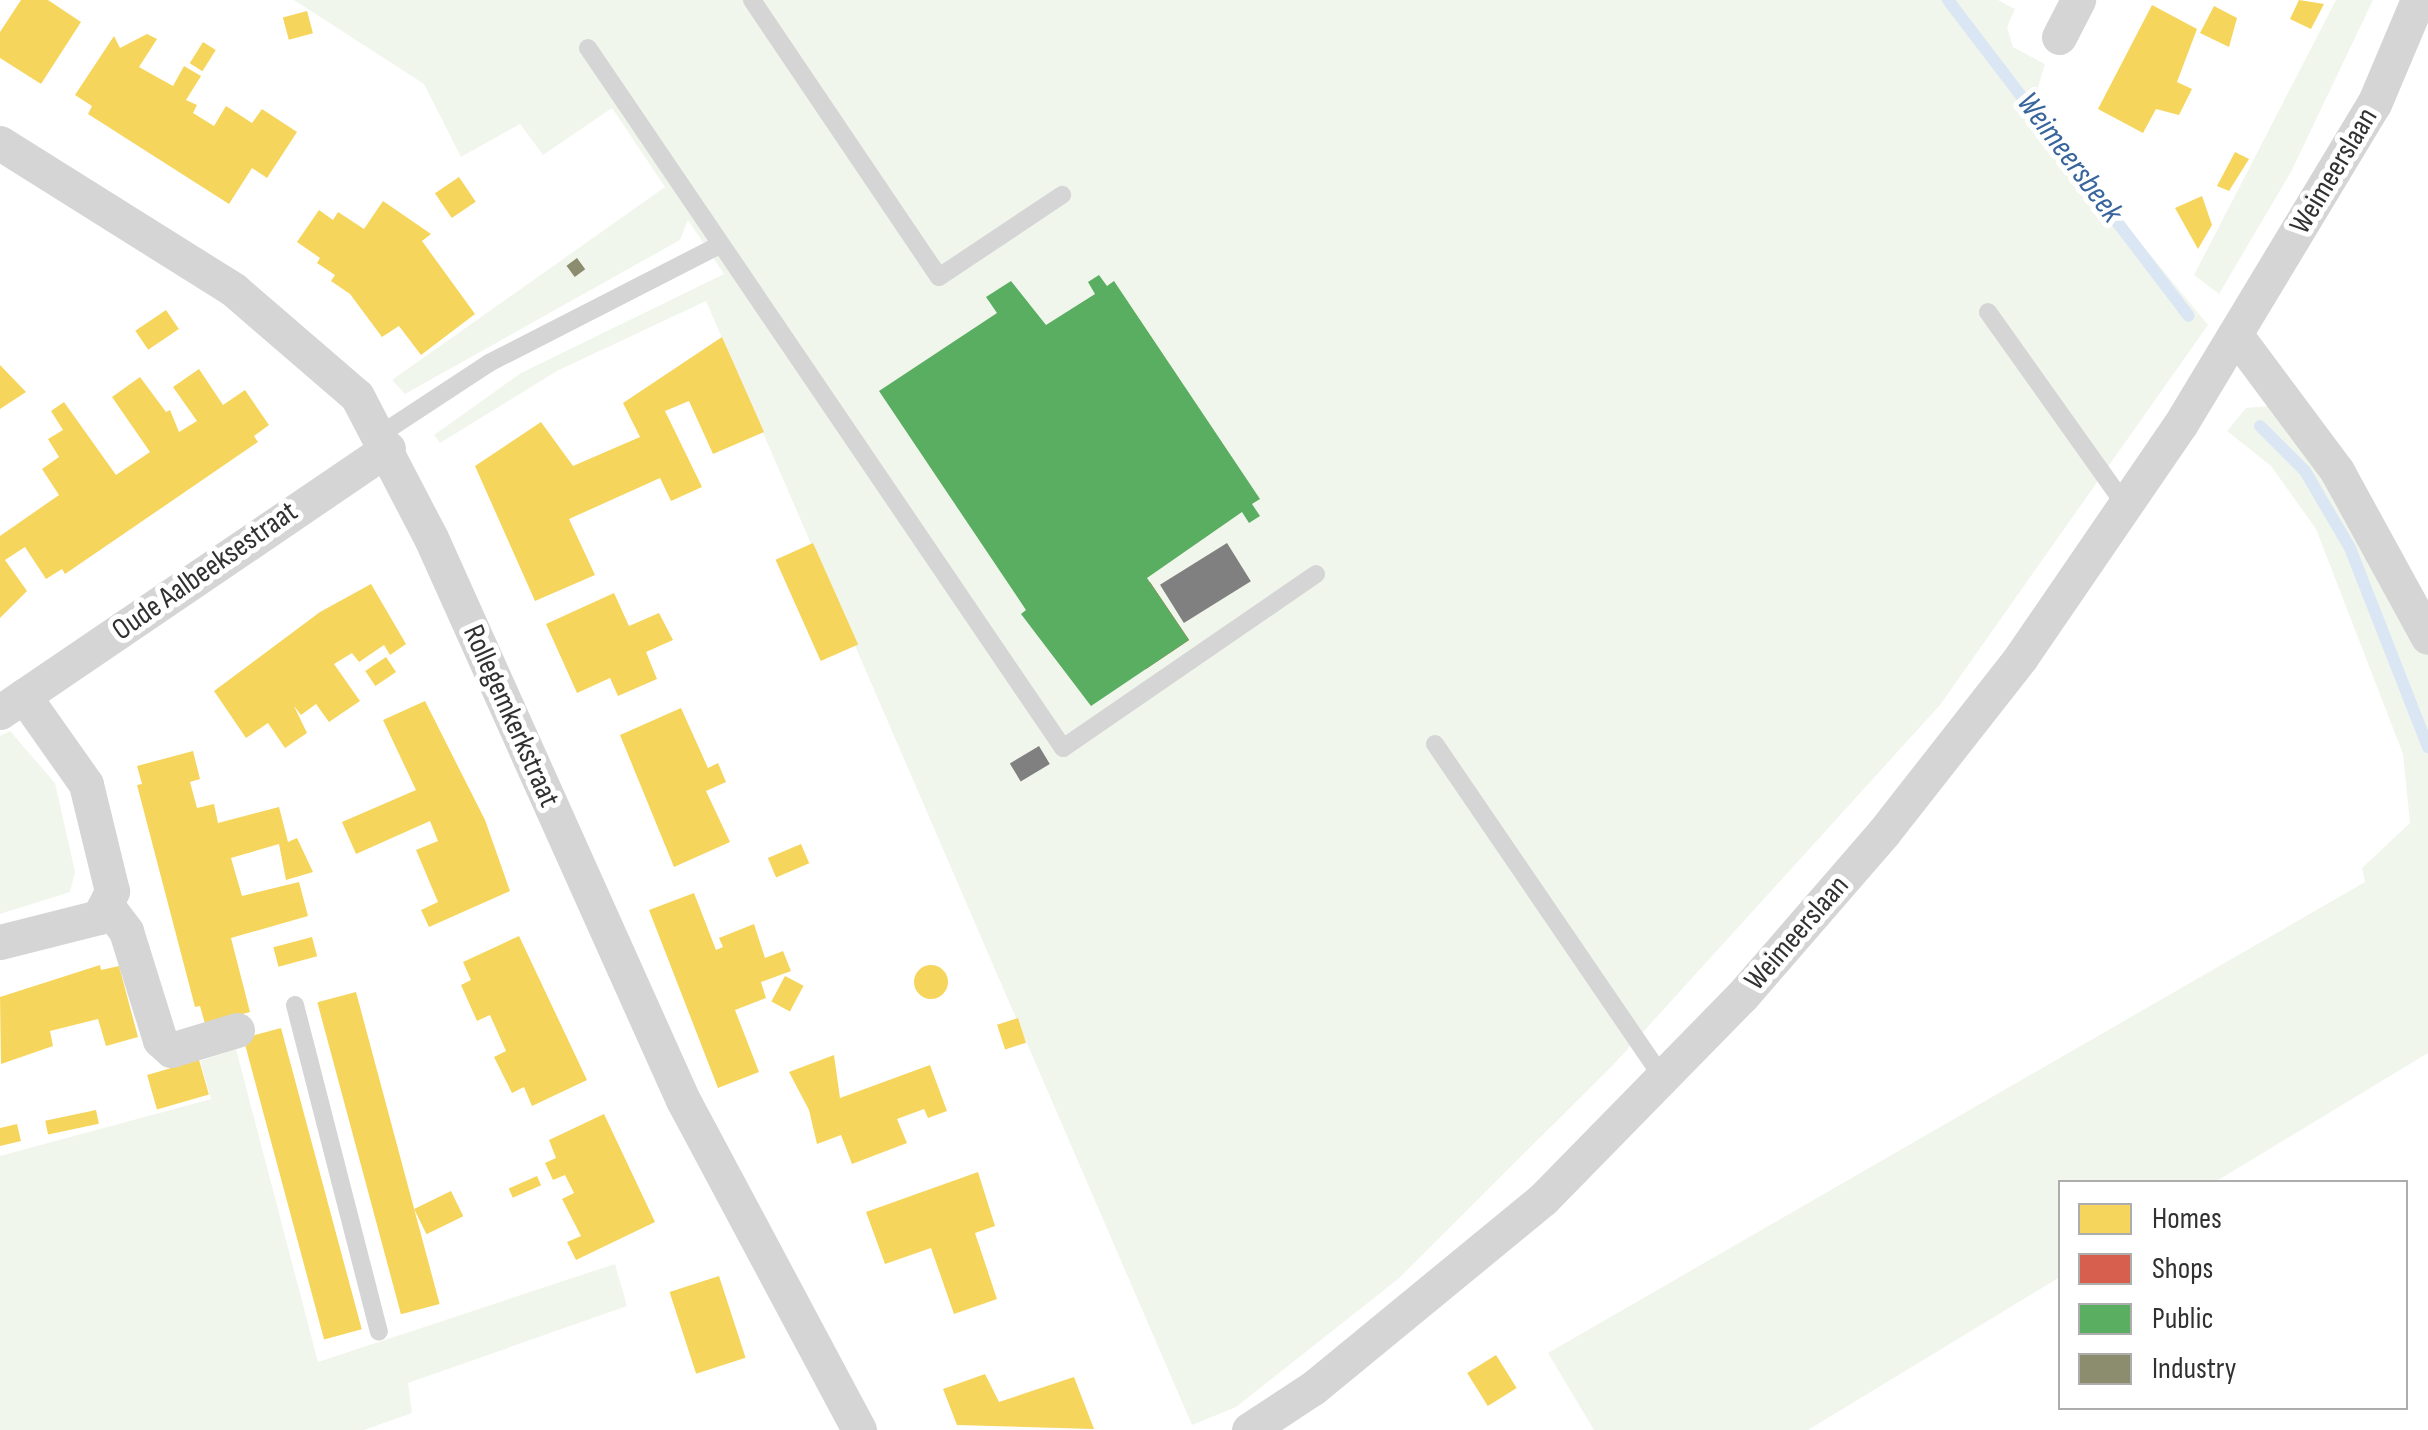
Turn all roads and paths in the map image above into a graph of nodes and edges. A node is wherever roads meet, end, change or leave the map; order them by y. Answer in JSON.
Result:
{"nodes":[{"id":1,"x":752,"y":0,"type":"edge"},
{"id":2,"x":2078,"y":0,"type":"edge"},
{"id":3,"x":2418,"y":0,"type":"edge"},
{"id":4,"x":2058,"y":38,"type":"dead end"},
{"id":5,"x":588,"y":48,"type":"dead end"},
{"id":6,"x":0,"y":143,"type":"edge"},
{"id":7,"x":1062,"y":194,"type":"dead end"},
{"id":8,"x":720,"y":245,"type":"junction"},
{"id":9,"x":1988,"y":312,"type":"dead end"},
{"id":10,"x":2235,"y":334,"type":"junction"},
{"id":11,"x":384,"y":441,"type":"junction"},
{"id":12,"x":2126,"y":505,"type":"junction"},
{"id":13,"x":1316,"y":574,"type":"dead end"},
{"id":14,"x":2428,"y":637,"type":"edge"},
{"id":15,"x":12,"y":704,"type":"edge"},
{"id":16,"x":1434,"y":744,"type":"dead end"},
{"id":17,"x":108,"y":907,"type":"junction"},
{"id":18,"x":0,"y":942,"type":"edge"},
{"id":19,"x":295,"y":1006,"type":"dead end"},
{"id":20,"x":237,"y":1030,"type":"dead end"},
{"id":21,"x":1662,"y":1077,"type":"junction"},
{"id":22,"x":380,"y":1331,"type":"dead end"},
{"id":23,"x":859,"y":1430,"type":"edge"},
{"id":24,"x":1249,"y":1430,"type":"edge"}],
"edges":[{"from":1,"to":7,"type":"lane"},
{"from":2,"to":4,"type":"street"},
{"from":3,"to":10,"type":"street","name":"Weimeerslaan"},
{"from":5,"to":8,"type":"lane"},
{"from":6,"to":11,"type":"street","name":"Rollegemkerkstraat"},
{"from":8,"to":11,"type":"lane"},
{"from":8,"to":13,"type":"lane"},
{"from":9,"to":12,"type":"lane"},
{"from":10,"to":12,"type":"street","name":"Weimeerslaan"},
{"from":10,"to":14,"type":"street"},
{"from":11,"to":15,"type":"street","name":"Oude Aalbeeksestraat"},
{"from":11,"to":23,"type":"street","name":"Rollegemkerkstraat"},
{"from":12,"to":21,"type":"street","name":"Weimeerslaan"},
{"from":15,"to":17,"type":"street","name":"Oude Aalbeeksestraat"},
{"from":16,"to":21,"type":"lane"},
{"from":17,"to":18,"type":"street"},
{"from":17,"to":20,"type":"street","name":"Oude Aalbeeksestraat"},
{"from":19,"to":22,"type":"lane"},
{"from":21,"to":24,"type":"street","name":"Weimeerslaan"}]}
